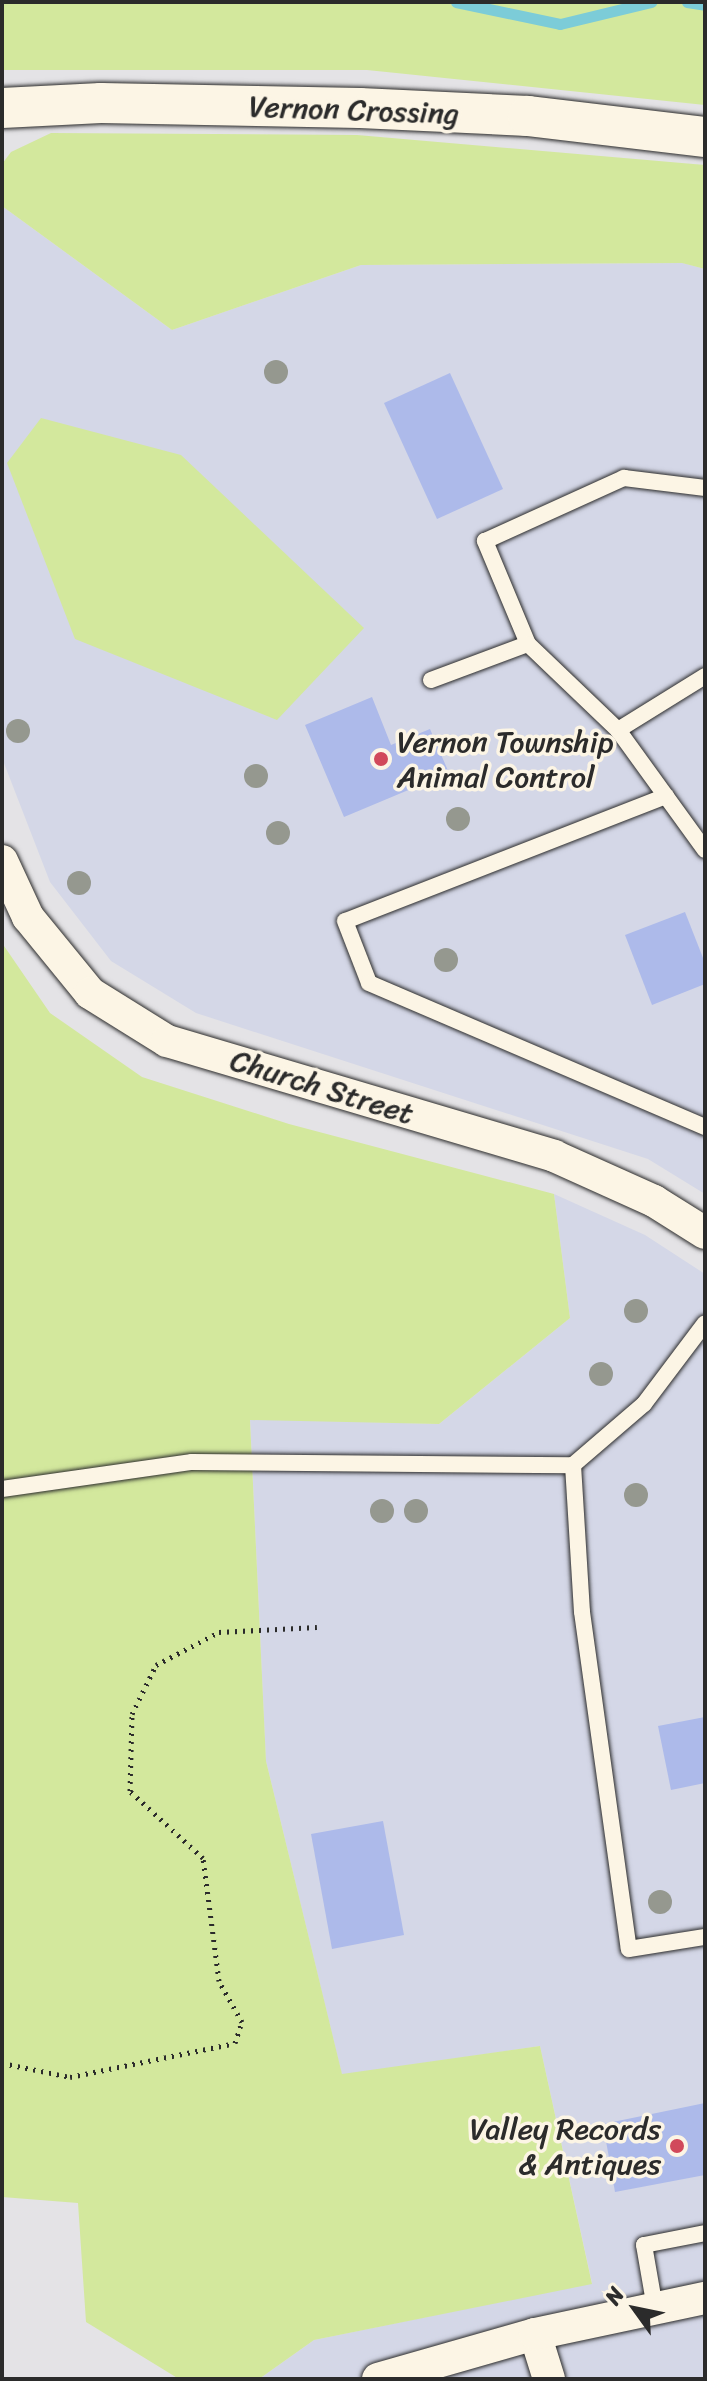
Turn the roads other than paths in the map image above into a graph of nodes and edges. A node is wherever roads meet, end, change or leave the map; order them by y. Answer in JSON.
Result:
{"nodes":[{"id":1,"x":2,"y":108,"type":"edge"},
{"id":2,"x":705,"y":137,"type":"edge"},
{"id":3,"x":705,"y":488,"type":"edge"},
{"id":4,"x":528,"y":644,"type":"junction"},
{"id":5,"x":705,"y":676,"type":"edge"},
{"id":6,"x":431,"y":680,"type":"dead end"},
{"id":7,"x":618,"y":730,"type":"junction"},
{"id":8,"x":666,"y":796,"type":"junction"},
{"id":9,"x":705,"y":850,"type":"edge"},
{"id":10,"x":2,"y":861,"type":"edge"},
{"id":11,"x":705,"y":1127,"type":"edge"},
{"id":12,"x":705,"y":1233,"type":"edge"},
{"id":13,"x":705,"y":1323,"type":"edge"},
{"id":14,"x":573,"y":1465,"type":"junction"},
{"id":15,"x":2,"y":1489,"type":"edge"},
{"id":16,"x":705,"y":1937,"type":"edge"},
{"id":17,"x":705,"y":2233,"type":"edge"},
{"id":18,"x":705,"y":2298,"type":"edge"},
{"id":19,"x":655,"y":2308,"type":"junction"},
{"id":20,"x":535,"y":2334,"type":"junction"},
{"id":21,"x":378,"y":2379,"type":"edge"},
{"id":22,"x":549,"y":2379,"type":"edge"}],
"edges":[{"from":1,"to":2,"type":"street","name":"Vernon Crossing"},
{"from":3,"to":4,"type":"lane"},
{"from":4,"to":6,"type":"lane"},
{"from":4,"to":7,"type":"lane"},
{"from":5,"to":7,"type":"lane"},
{"from":7,"to":8,"type":"lane"},
{"from":8,"to":9,"type":"lane"},
{"from":8,"to":11,"type":"lane"},
{"from":10,"to":12,"type":"street","name":"Church Street"},
{"from":13,"to":14,"type":"lane"},
{"from":14,"to":15,"type":"lane"},
{"from":14,"to":16,"type":"lane"},
{"from":17,"to":19,"type":"lane"},
{"from":18,"to":19,"type":"street"},
{"from":19,"to":20,"type":"street"},
{"from":20,"to":21,"type":"street"},
{"from":20,"to":22,"type":"street"}]}
